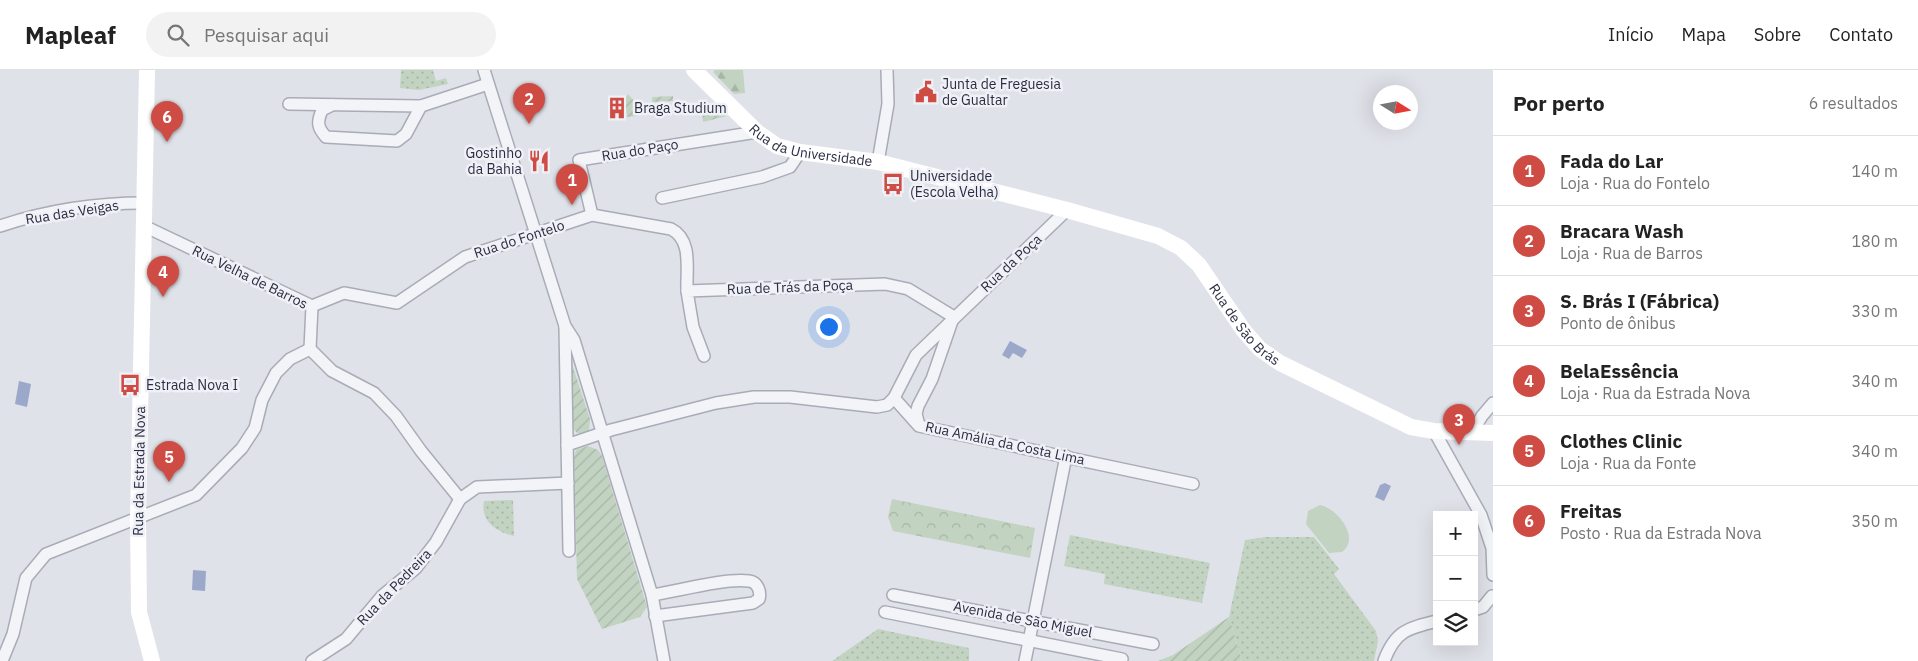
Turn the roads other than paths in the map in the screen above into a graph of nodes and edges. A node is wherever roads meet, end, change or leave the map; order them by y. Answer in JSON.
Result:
{"nodes":[{"id":1,"x":147,"y":70,"type":"edge"},
{"id":2,"x":484,"y":70,"type":"edge"},
{"id":3,"x":694,"y":70,"type":"edge"},
{"id":4,"x":887,"y":70,"type":"edge"},
{"id":5,"x":488,"y":84,"type":"junction"},
{"id":6,"x":288,"y":104,"type":"dead end"},
{"id":7,"x":334,"y":105,"type":"junction"},
{"id":8,"x":421,"y":106,"type":"junction"},
{"id":9,"x":757,"y":132,"type":"junction"},
{"id":10,"x":800,"y":152,"type":"junction"},
{"id":11,"x":878,"y":162,"type":"junction"},
{"id":12,"x":662,"y":198,"type":"dead end"},
{"id":13,"x":144,"y":203,"type":"junction"},
{"id":14,"x":1068,"y":210,"type":"junction"},
{"id":15,"x":592,"y":215,"type":"junction"},
{"id":16,"x":1,"y":224,"type":"edge"},
{"id":17,"x":144,"y":226,"type":"junction"},
{"id":18,"x":536,"y":234,"type":"junction"},
{"id":19,"x":687,"y":291,"type":"junction"},
{"id":20,"x":312,"y":306,"type":"junction"},
{"id":21,"x":954,"y":317,"type":"junction"},
{"id":22,"x":565,"y":326,"type":"junction"},
{"id":23,"x":310,"y":349,"type":"junction"},
{"id":24,"x":704,"y":356,"type":"dead end"},
{"id":25,"x":894,"y":398,"type":"junction"},
{"id":26,"x":1493,"y":403,"type":"edge"},
{"id":27,"x":919,"y":426,"type":"junction"},
{"id":28,"x":1434,"y":431,"type":"junction"},
{"id":29,"x":1473,"y":431,"type":"junction"},
{"id":30,"x":604,"y":433,"type":"junction"},
{"id":31,"x":1493,"y":433,"type":"edge"},
{"id":32,"x":567,"y":445,"type":"junction"},
{"id":33,"x":1066,"y":456,"type":"junction"},
{"id":34,"x":568,"y":483,"type":"junction"},
{"id":35,"x":1193,"y":484,"type":"dead end"},
{"id":36,"x":460,"y":499,"type":"junction"},
{"id":37,"x":138,"y":519,"type":"junction"},
{"id":38,"x":569,"y":551,"type":"dead end"},
{"id":39,"x":1493,"y":575,"type":"edge"},
{"id":40,"x":650,"y":592,"type":"junction"},
{"id":41,"x":1493,"y":594,"type":"edge"},
{"id":42,"x":893,"y":595,"type":"dead end"},
{"id":43,"x":1478,"y":609,"type":"edge"},
{"id":44,"x":885,"y":612,"type":"dead end"},
{"id":45,"x":655,"y":616,"type":"junction"},
{"id":46,"x":1034,"y":621,"type":"junction"},
{"id":47,"x":1433,"y":622,"type":"edge"},
{"id":48,"x":1029,"y":641,"type":"junction"},
{"id":49,"x":1153,"y":644,"type":"dead end"},
{"id":50,"x":1122,"y":659,"type":"dead end"},
{"id":51,"x":2,"y":661,"type":"edge"},
{"id":52,"x":152,"y":661,"type":"edge"},
{"id":53,"x":312,"y":661,"type":"edge"},
{"id":54,"x":664,"y":661,"type":"edge"},
{"id":55,"x":1026,"y":661,"type":"edge"},
{"id":56,"x":1384,"y":661,"type":"edge"}],
"edges":[{"from":1,"to":13,"type":"street","name":"Rua da Estrada Nova"},
{"from":2,"to":5,"type":"street"},
{"from":3,"to":9,"type":"street","name":"Rua da Universidade"},
{"from":4,"to":11,"type":"street"},
{"from":5,"to":8,"type":"street"},
{"from":5,"to":18,"type":"street"},
{"from":6,"to":7,"type":"street"},
{"from":7,"to":8,"type":"street"},
{"from":7,"to":8,"type":"street"},
{"from":9,"to":10,"type":"street","name":"Rua da Universidade"},
{"from":9,"to":15,"type":"street","name":"Rua do Paço"},
{"from":10,"to":11,"type":"street","name":"Rua da Universidade"},
{"from":10,"to":12,"type":"street"},
{"from":11,"to":14,"type":"street","name":"Rua da Universidade"},
{"from":13,"to":16,"type":"street","name":"Rua das Veigas"},
{"from":13,"to":17,"type":"street","name":"Rua da Estrada Nova"},
{"from":14,"to":21,"type":"street","name":"Rua da Poça"},
{"from":14,"to":28,"type":"street","name":"Rua de São Brás"},
{"from":15,"to":18,"type":"street","name":"Rua do Fontelo"},
{"from":15,"to":19,"type":"street","name":"Rua do Fontelo"},
{"from":17,"to":20,"type":"street","name":"Rua Velha de Barros"},
{"from":17,"to":37,"type":"street","name":"Rua da Estrada Nova"},
{"from":18,"to":20,"type":"street","name":"Rua do Fontelo"},
{"from":18,"to":22,"type":"street"},
{"from":19,"to":21,"type":"street","name":"Rua de Trás da Poça"},
{"from":19,"to":24,"type":"street"},
{"from":20,"to":23,"type":"street","name":"Rua Velha de Barros"},
{"from":21,"to":25,"type":"street","name":"Rua da Poça"},
{"from":21,"to":27,"type":"street","name":"Rua da Poça"},
{"from":22,"to":30,"type":"street"},
{"from":22,"to":32,"type":"street"},
{"from":23,"to":36,"type":"street"},
{"from":23,"to":37,"type":"street"},
{"from":25,"to":27,"type":"street","name":"Rua Amália da Costa Lima"},
{"from":25,"to":30,"type":"street"},
{"from":26,"to":29,"type":"street"},
{"from":27,"to":33,"type":"street","name":"Rua Amália da Costa Lima"},
{"from":28,"to":29,"type":"street","name":"Rua de São Brás"},
{"from":28,"to":39,"type":"street"},
{"from":29,"to":31,"type":"street","name":"Rua de São Brás"},
{"from":30,"to":32,"type":"street"},
{"from":30,"to":40,"type":"street"},
{"from":32,"to":34,"type":"street"},
{"from":33,"to":35,"type":"street","name":"Rua Amália da Costa Lima"},
{"from":33,"to":46,"type":"street"},
{"from":34,"to":36,"type":"street"},
{"from":34,"to":38,"type":"street"},
{"from":36,"to":53,"type":"street","name":"Rua da Pedreira"},
{"from":37,"to":51,"type":"street"},
{"from":37,"to":52,"type":"street","name":"Rua da Estrada Nova"},
{"from":40,"to":45,"type":"street"},
{"from":40,"to":45,"type":"street"},
{"from":41,"to":43,"type":"street"},
{"from":42,"to":46,"type":"street","name":"Avenida de São Miguel"},
{"from":44,"to":48,"type":"street","name":"Avenida de São Miguel"},
{"from":45,"to":54,"type":"street"},
{"from":46,"to":48,"type":"street"},
{"from":46,"to":49,"type":"street","name":"Avenida de São Miguel"},
{"from":47,"to":56,"type":"street"},
{"from":48,"to":50,"type":"street","name":"Avenida de São Miguel"},
{"from":48,"to":55,"type":"street"}]}
